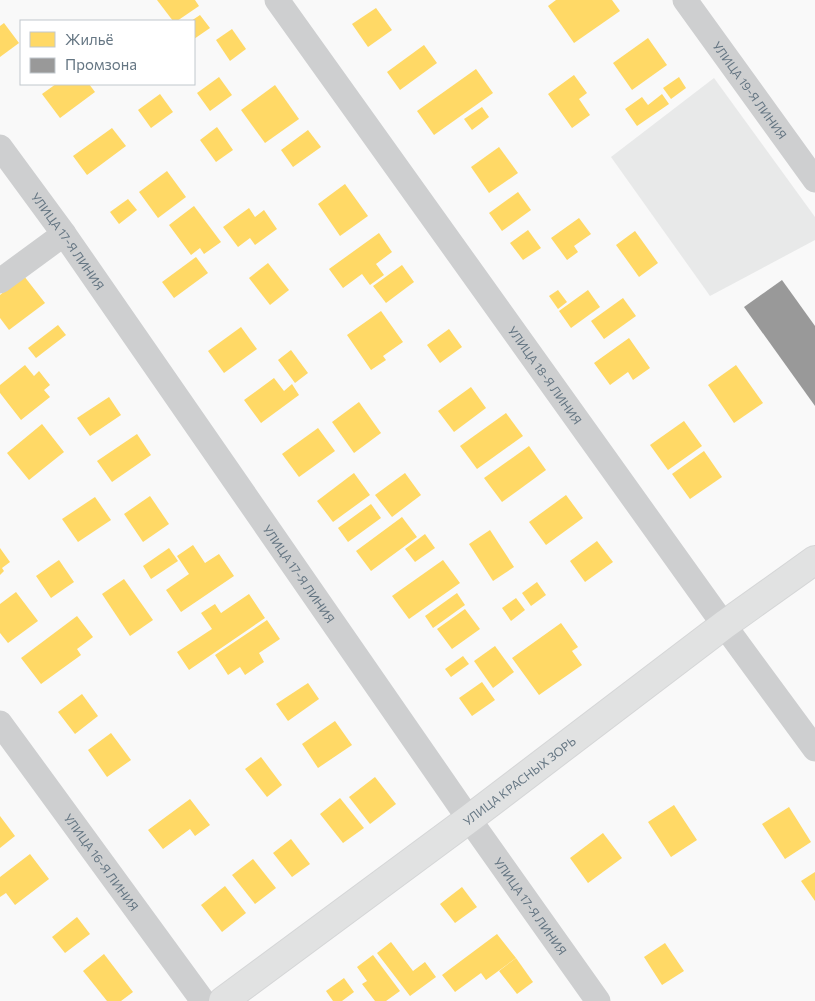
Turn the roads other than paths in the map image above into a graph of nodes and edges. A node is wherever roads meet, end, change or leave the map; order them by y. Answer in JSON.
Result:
{"nodes":[{"id":1,"x":278,"y":0,"type":"edge"},
{"id":2,"x":685,"y":0,"type":"edge"},
{"id":3,"x":0,"y":147,"type":"edge"},
{"id":4,"x":815,"y":180,"type":"edge"},
{"id":5,"x":64,"y":234,"type":"junction"},
{"id":6,"x":0,"y":281,"type":"edge"},
{"id":7,"x":815,"y":560,"type":"edge"},
{"id":8,"x":724,"y":625,"type":"junction"},
{"id":9,"x":0,"y":723,"type":"edge"},
{"id":10,"x":815,"y":749,"type":"edge"},
{"id":11,"x":469,"y":819,"type":"junction"},
{"id":12,"x":203,"y":1001,"type":"edge"},
{"id":13,"x":223,"y":1001,"type":"edge"},
{"id":14,"x":598,"y":1001,"type":"edge"}],
"edges":[{"from":1,"to":8,"type":"street","name":"УЛИЦА 18-Я ЛИНИЯ"},
{"from":2,"to":4,"type":"street","name":"УЛИЦА 19-Я ЛИНИЯ"},
{"from":3,"to":5,"type":"street","name":"УЛИЦА 17-Я ЛИНИЯ"},
{"from":5,"to":6,"type":"street"},
{"from":5,"to":11,"type":"street","name":"УЛИЦА 17-Я ЛИНИЯ"},
{"from":7,"to":8,"type":"street","name":"УЛИЦА КРАСНЫХ ЗОРЬ"},
{"from":8,"to":10,"type":"street","name":"УЛИЦА 18-Я ЛИНИЯ"},
{"from":8,"to":11,"type":"street","name":"УЛИЦА КРАСНЫХ ЗОРЬ"},
{"from":9,"to":12,"type":"street","name":"УЛИЦА 16-Я ЛИНИЯ"},
{"from":11,"to":13,"type":"street","name":"УЛИЦА КРАСНЫХ ЗОРЬ"},
{"from":11,"to":14,"type":"street","name":"УЛИЦА 17-Я ЛИНИЯ"}]}
